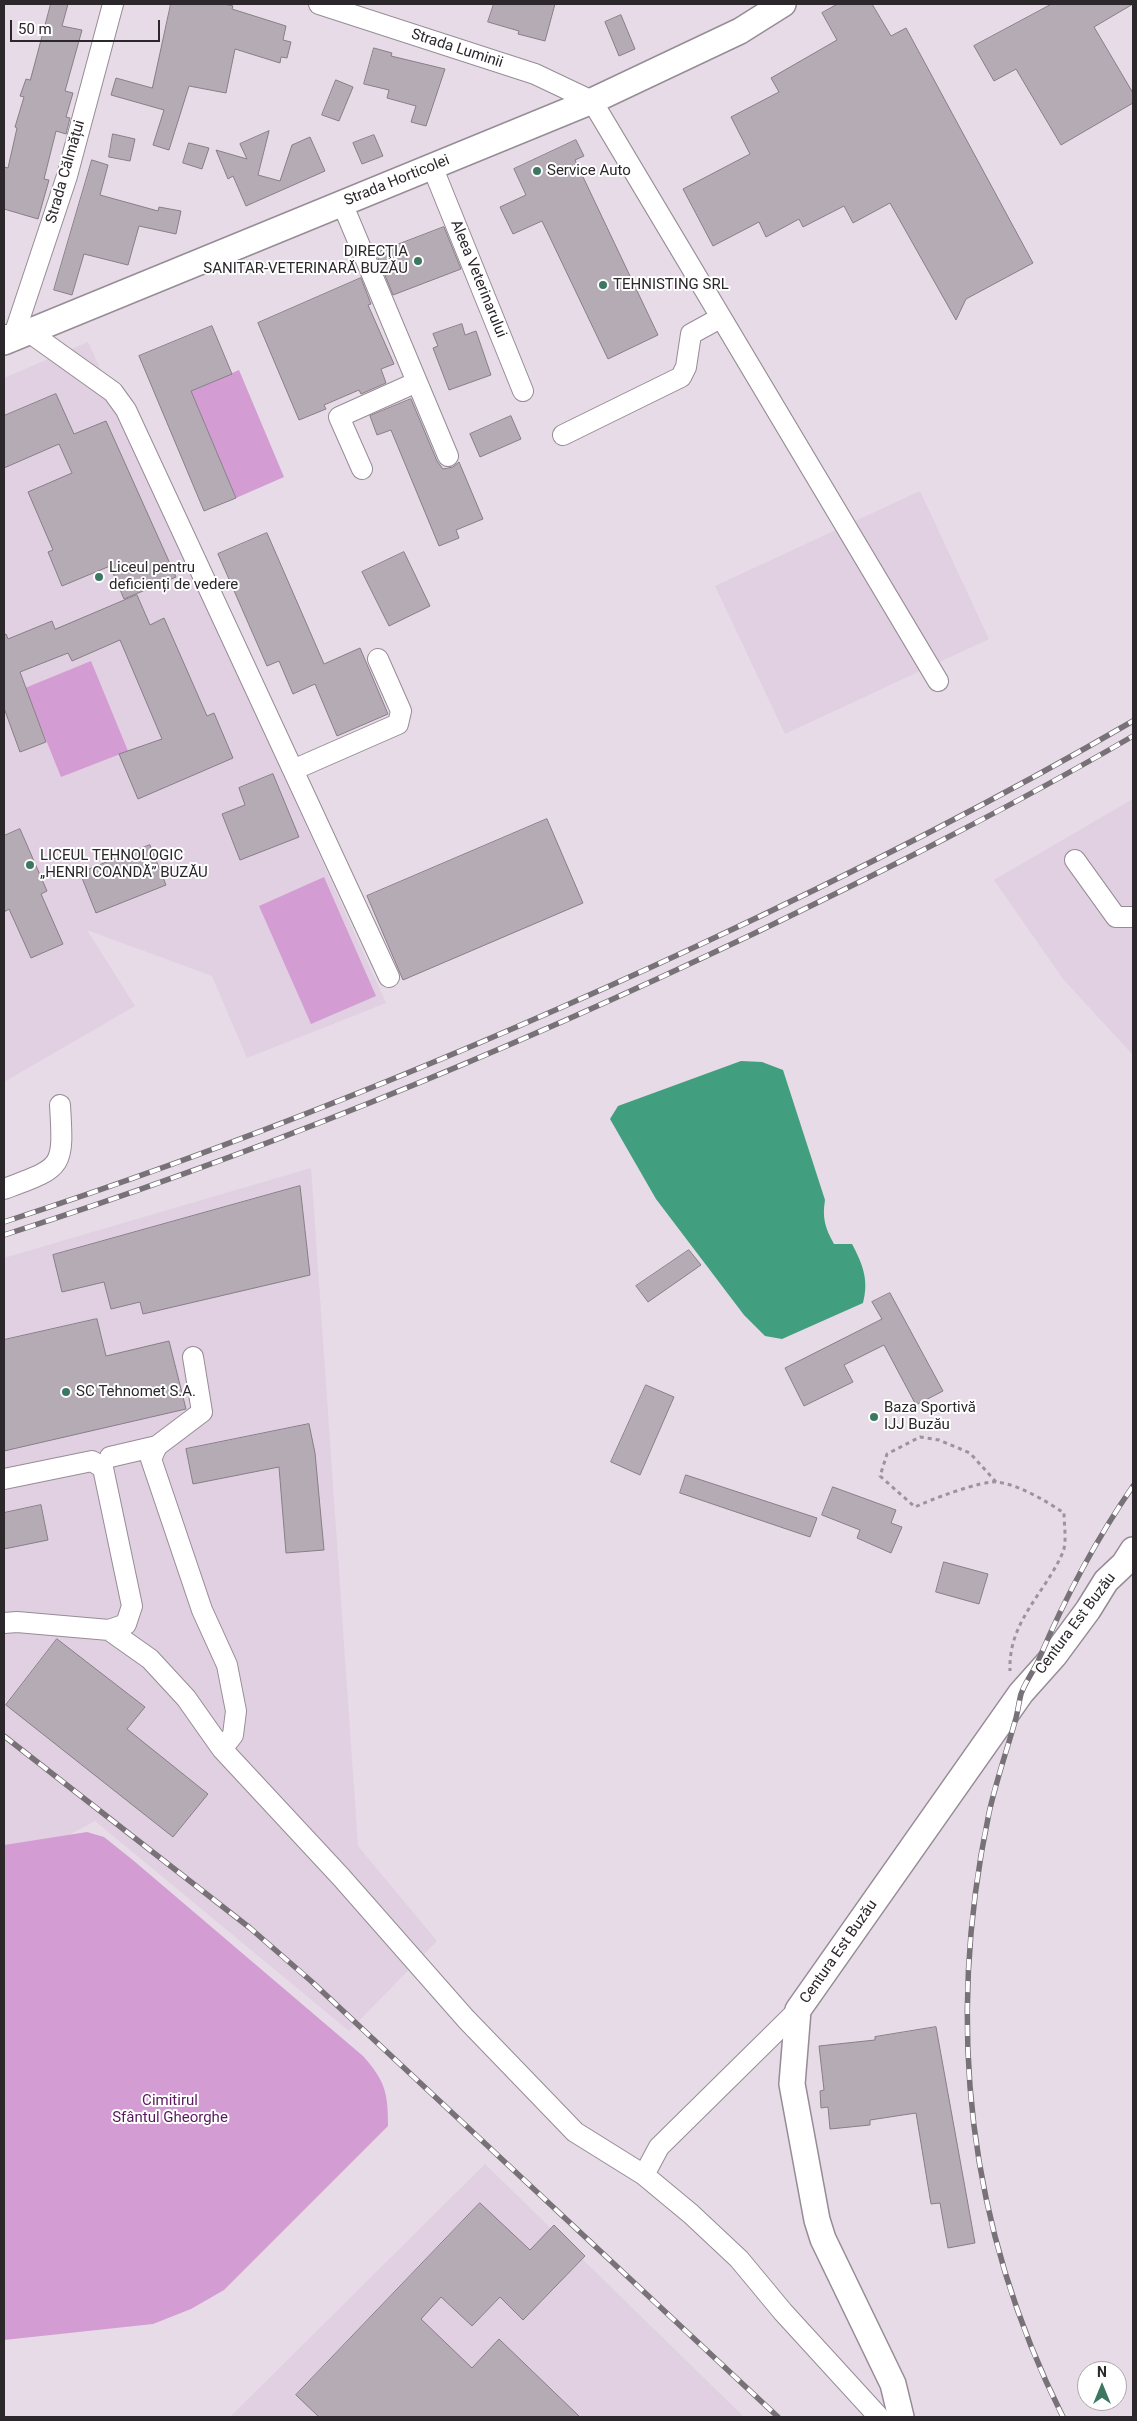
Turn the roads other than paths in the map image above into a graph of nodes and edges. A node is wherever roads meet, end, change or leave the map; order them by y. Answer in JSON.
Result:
{"nodes":[{"id":1,"x":113,"y":4,"type":"edge"},
{"id":2,"x":319,"y":4,"type":"edge"},
{"id":3,"x":783,"y":4,"type":"edge"},
{"id":4,"x":592,"y":101,"type":"junction"},
{"id":5,"x":432,"y":166,"type":"junction"},
{"id":6,"x":342,"y":203,"type":"junction"},
{"id":7,"x":720,"y":318,"type":"junction"},
{"id":8,"x":12,"y":337,"type":"edge"},
{"id":9,"x":417,"y":382,"type":"junction"},
{"id":10,"x":523,"y":391,"type":"dead end"},
{"id":11,"x":563,"y":435,"type":"dead end"},
{"id":12,"x":448,"y":456,"type":"dead end"},
{"id":13,"x":362,"y":469,"type":"dead end"},
{"id":14,"x":378,"y":659,"type":"dead end"},
{"id":15,"x":938,"y":681,"type":"dead end"},
{"id":16,"x":293,"y":770,"type":"junction"},
{"id":17,"x":1075,"y":860,"type":"dead end"},
{"id":18,"x":1133,"y":916,"type":"edge"},
{"id":19,"x":389,"y":977,"type":"dead end"},
{"id":20,"x":60,"y":1105,"type":"dead end"},
{"id":21,"x":4,"y":1188,"type":"edge"},
{"id":22,"x":193,"y":1357,"type":"dead end"},
{"id":23,"x":147,"y":1452,"type":"junction"},
{"id":24,"x":102,"y":1462,"type":"junction"},
{"id":25,"x":4,"y":1479,"type":"edge"},
{"id":26,"x":1130,"y":1561,"type":"edge"},
{"id":27,"x":4,"y":1622,"type":"edge"},
{"id":28,"x":108,"y":1630,"type":"junction"},
{"id":29,"x":222,"y":1749,"type":"junction"},
{"id":30,"x":798,"y":2010,"type":"junction"},
{"id":31,"x":644,"y":2175,"type":"junction"},
{"id":32,"x":879,"y":2417,"type":"edge"},
{"id":33,"x":901,"y":2417,"type":"edge"}],
"edges":[{"from":1,"to":8,"type":"street","name":"Strada Călmățui"},
{"from":2,"to":4,"type":"street","name":"Strada Luminii"},
{"from":3,"to":4,"type":"main road","name":"Strada Horticolei"},
{"from":4,"to":5,"type":"main road","name":"Strada Horticolei"},
{"from":4,"to":7,"type":"street"},
{"from":5,"to":6,"type":"main road","name":"Strada Horticolei"},
{"from":5,"to":10,"type":"street","name":"Aleea Veterinarului"},
{"from":6,"to":8,"type":"main road","name":"Strada Horticolei"},
{"from":6,"to":9,"type":"street"},
{"from":7,"to":11,"type":"street"},
{"from":7,"to":15,"type":"street"},
{"from":8,"to":16,"type":"street"},
{"from":9,"to":12,"type":"street"},
{"from":9,"to":13,"type":"street"},
{"from":14,"to":16,"type":"street"},
{"from":16,"to":19,"type":"street"},
{"from":17,"to":18,"type":"street"},
{"from":20,"to":21,"type":"street"},
{"from":22,"to":23,"type":"street"},
{"from":23,"to":24,"type":"street"},
{"from":23,"to":29,"type":"street"},
{"from":24,"to":25,"type":"street"},
{"from":24,"to":28,"type":"street"},
{"from":26,"to":30,"type":"main road","name":"Centura Est Buzău"},
{"from":27,"to":28,"type":"street"},
{"from":28,"to":29,"type":"street"},
{"from":29,"to":31,"type":"street"},
{"from":30,"to":31,"type":"street"},
{"from":30,"to":33,"type":"main road","name":"Centura Est Buzău"},
{"from":31,"to":32,"type":"street"}]}
